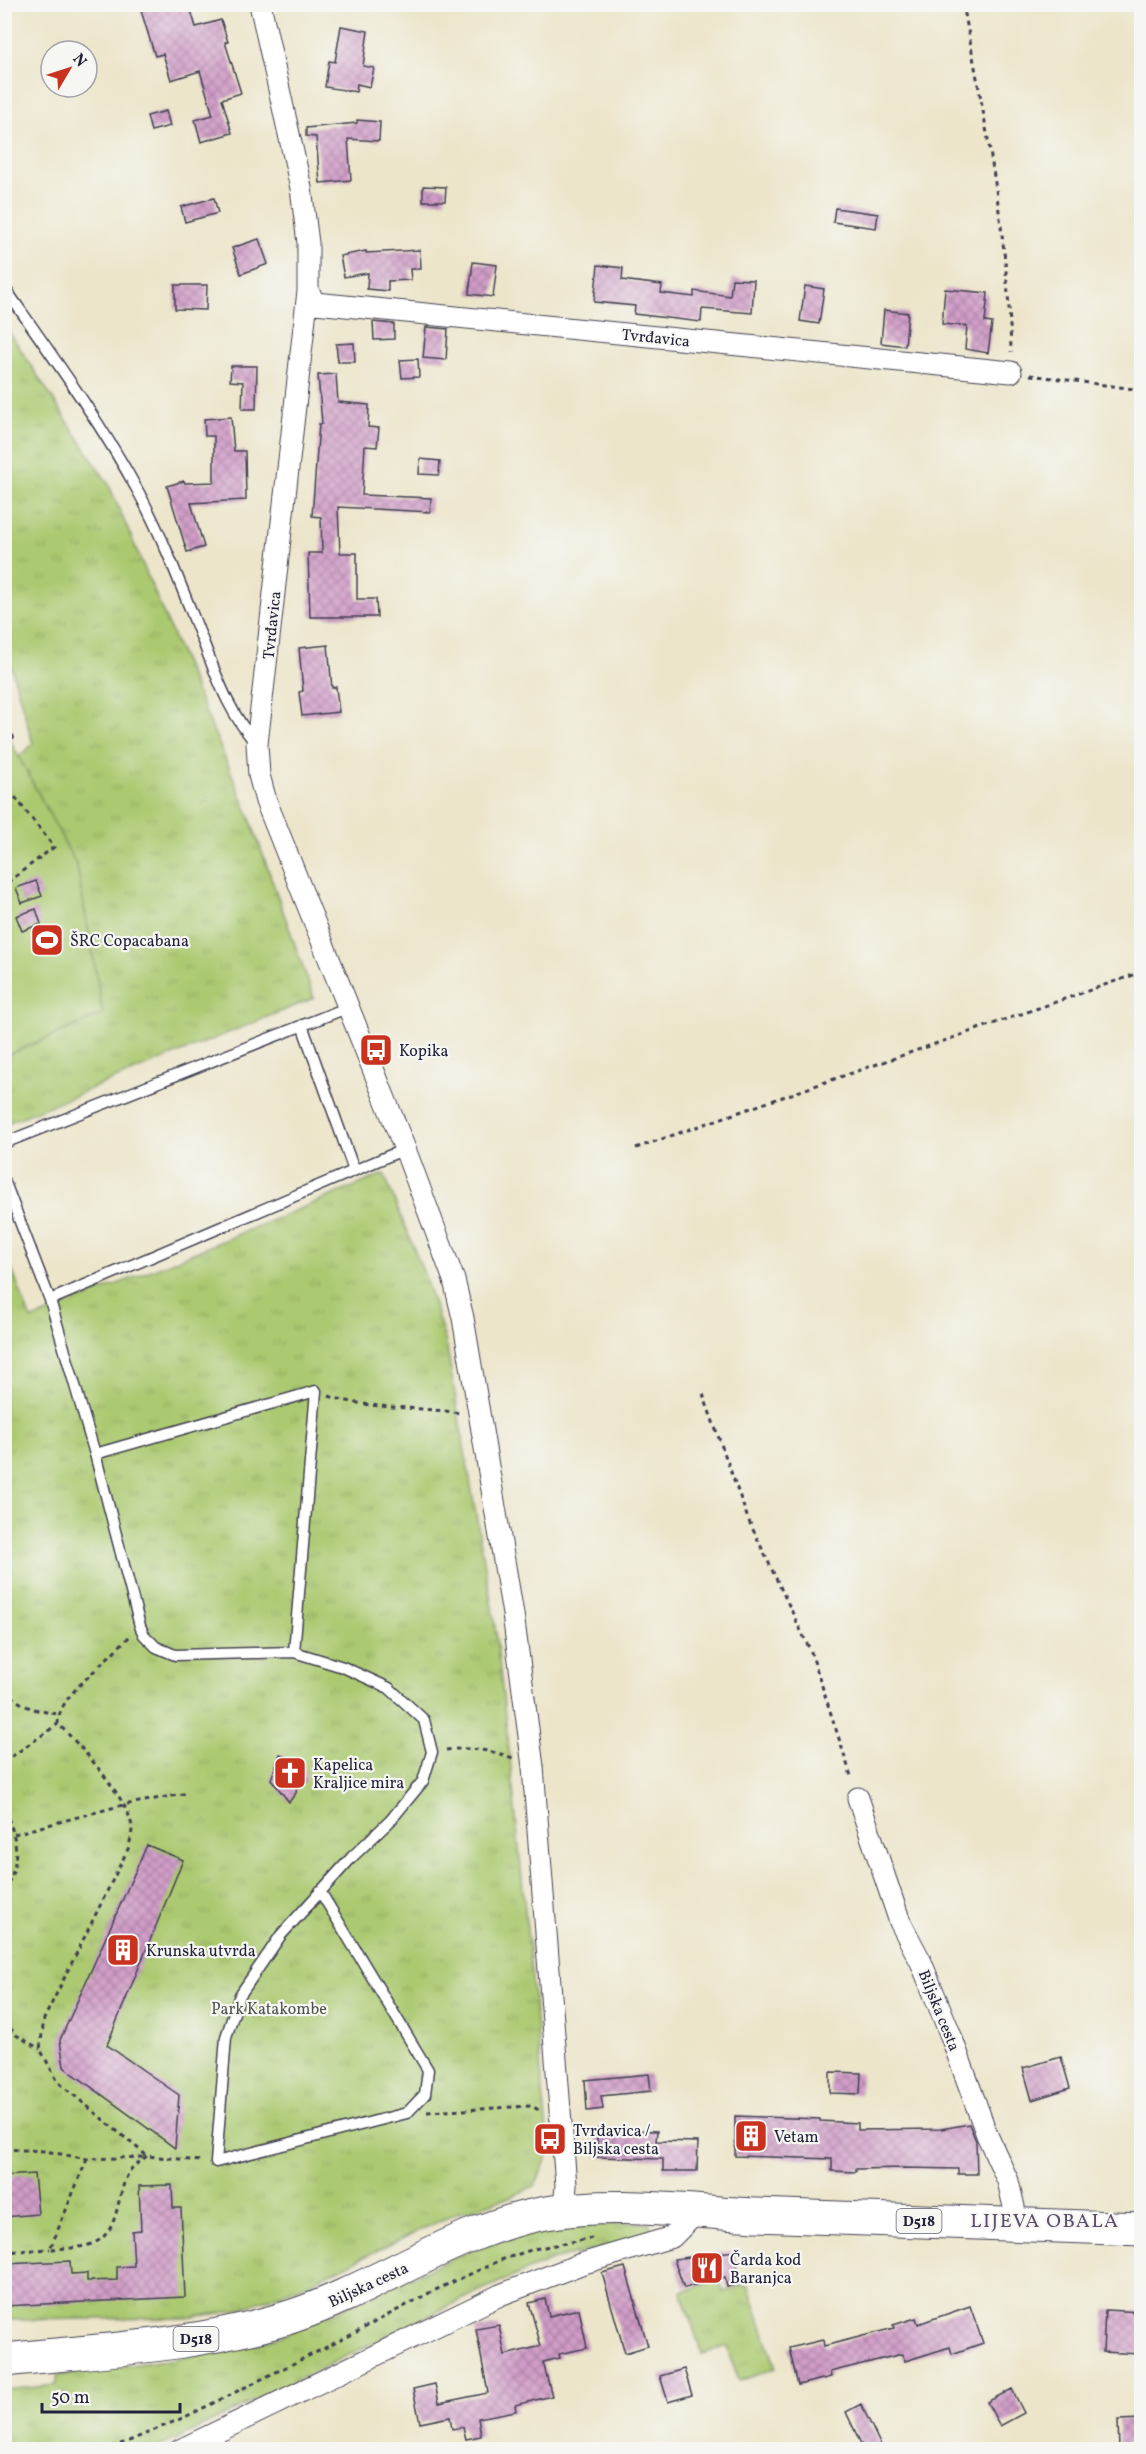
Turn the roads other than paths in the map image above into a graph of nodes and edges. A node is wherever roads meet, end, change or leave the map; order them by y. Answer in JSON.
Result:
{"nodes":[{"id":1,"x":260,"y":4,"type":"edge"},
{"id":2,"x":4,"y":287,"type":"edge"},
{"id":3,"x":308,"y":291,"type":"junction"},
{"id":4,"x":1011,"y":372,"type":"road end"},
{"id":5,"x":257,"y":744,"type":"junction"},
{"id":6,"x":349,"y":1007,"type":"junction"},
{"id":7,"x":302,"y":1026,"type":"junction"},
{"id":8,"x":4,"y":1143,"type":"edge"},
{"id":9,"x":405,"y":1149,"type":"junction"},
{"id":10,"x":354,"y":1170,"type":"junction"},
{"id":11,"x":4,"y":1180,"type":"edge"},
{"id":12,"x":50,"y":1300,"type":"junction"},
{"id":13,"x":95,"y":1454,"type":"junction"},
{"id":14,"x":294,"y":1652,"type":"junction"},
{"id":15,"x":858,"y":1798,"type":"road end"},
{"id":16,"x":320,"y":1891,"type":"junction"},
{"id":17,"x":564,"y":2210,"type":"junction"},
{"id":18,"x":697,"y":2212,"type":"junction"},
{"id":19,"x":1014,"y":2224,"type":"junction"},
{"id":20,"x":1142,"y":2229,"type":"edge"},
{"id":21,"x":19,"y":2359,"type":"edge"},
{"id":22,"x":180,"y":2450,"type":"edge"}],
"edges":[{"from":1,"to":3,"type":"street","name":"Tvrđavica"},
{"from":2,"to":5,"type":"lane"},
{"from":3,"to":4,"type":"street","name":"Tvrđavica"},
{"from":3,"to":5,"type":"street","name":"Tvrđavica"},
{"from":5,"to":6,"type":"street","name":"Tvrđavica"},
{"from":6,"to":7,"type":"lane"},
{"from":6,"to":9,"type":"street","name":"Tvrđavica"},
{"from":7,"to":8,"type":"lane"},
{"from":7,"to":10,"type":"lane"},
{"from":9,"to":10,"type":"lane"},
{"from":9,"to":17,"type":"street","name":"Tvrđavica"},
{"from":10,"to":12,"type":"lane"},
{"from":11,"to":12,"type":"lane"},
{"from":12,"to":13,"type":"lane"},
{"from":13,"to":14,"type":"lane"},
{"from":13,"to":14,"type":"lane"},
{"from":14,"to":16,"type":"lane"},
{"from":15,"to":19,"type":"street","name":"Biljska cesta"},
{"from":16,"to":16,"type":"lane"},
{"from":17,"to":18,"type":"main road","name":"Biljska cesta","number":"D518"},
{"from":17,"to":21,"type":"main road","name":"Biljska cesta","number":"D518"},
{"from":18,"to":19,"type":"main road","name":"Biljska cesta","number":"D518"},
{"from":18,"to":22,"type":"street"},
{"from":19,"to":20,"type":"main road","name":"Biljska cesta","number":"D518"}]}
